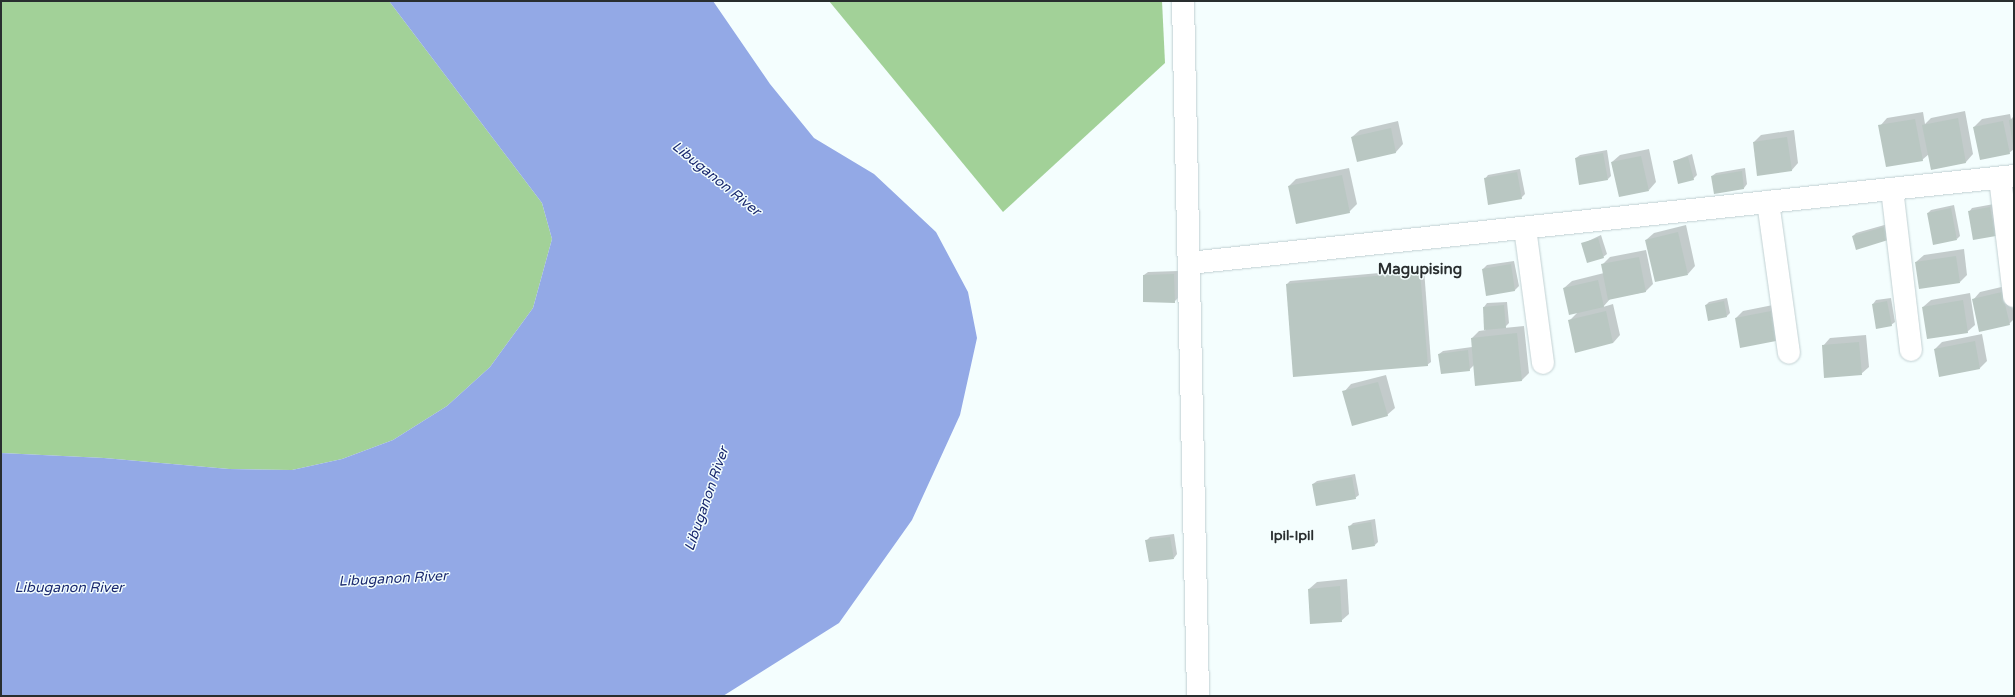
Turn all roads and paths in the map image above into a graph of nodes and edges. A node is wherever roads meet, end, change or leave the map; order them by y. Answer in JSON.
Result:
{"nodes":[{"id":1,"x":1183,"y":1,"type":"edge"},
{"id":2,"x":2007,"y":177,"type":"edge"},
{"id":3,"x":1892,"y":189,"type":"junction"},
{"id":4,"x":1768,"y":202,"type":"junction"},
{"id":5,"x":1525,"y":228,"type":"junction"},
{"id":6,"x":1188,"y":263,"type":"junction"},
{"id":7,"x":2014,"y":296,"type":"edge"},
{"id":8,"x":1911,"y":350,"type":"dead end"},
{"id":9,"x":1789,"y":353,"type":"dead end"},
{"id":10,"x":1543,"y":363,"type":"dead end"},
{"id":11,"x":1198,"y":696,"type":"edge"}],
"edges":[{"from":1,"to":6,"type":"street"},
{"from":2,"to":3,"type":"street"},
{"from":2,"to":7,"type":"street"},
{"from":3,"to":4,"type":"street"},
{"from":3,"to":8,"type":"street"},
{"from":4,"to":5,"type":"street"},
{"from":4,"to":9,"type":"street"},
{"from":5,"to":6,"type":"street"},
{"from":5,"to":10,"type":"street"},
{"from":6,"to":11,"type":"street"}]}
